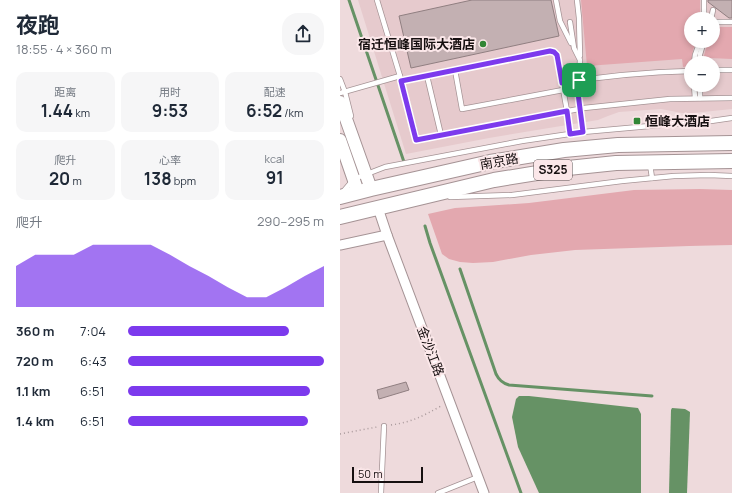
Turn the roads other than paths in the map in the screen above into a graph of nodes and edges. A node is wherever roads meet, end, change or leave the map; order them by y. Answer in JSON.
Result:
{"nodes":[{"id":1,"x":377,"y":0,"type":"edge"},
{"id":2,"x":556,"y":0,"type":"edge"},
{"id":3,"x":577,"y":0,"type":"edge"},
{"id":4,"x":704,"y":0,"type":"edge"},
{"id":5,"x":704,"y":12,"type":"edge"},
{"id":6,"x":570,"y":22,"type":"dead end"},
{"id":7,"x":720,"y":22,"type":"edge"},
{"id":8,"x":732,"y":22,"type":"edge"},
{"id":9,"x":574,"y":48,"type":"junction"},
{"id":10,"x":580,"y":60,"type":"junction"},
{"id":11,"x":455,"y":70,"type":"junction"},
{"id":12,"x":720,"y":70,"type":"edge"},
{"id":13,"x":732,"y":70,"type":"edge"},
{"id":14,"x":684,"y":71,"type":"edge"},
{"id":15,"x":427,"y":76,"type":"junction"},
{"id":16,"x":401,"y":78,"type":"junction"},
{"id":17,"x":340,"y":79,"type":"edge"},
{"id":18,"x":579,"y":80,"type":"junction"},
{"id":19,"x":562,"y":83,"type":"junction"},
{"id":20,"x":563,"y":90,"type":"junction"},
{"id":21,"x":696,"y":92,"type":"edge"},
{"id":22,"x":698,"y":92,"type":"edge"},
{"id":23,"x":342,"y":96,"type":"edge"},
{"id":24,"x":697,"y":98,"type":"junction"},
{"id":25,"x":732,"y":98,"type":"edge"},
{"id":26,"x":580,"y":109,"type":"junction"},
{"id":27,"x":567,"y":111,"type":"junction"},
{"id":28,"x":732,"y":118,"type":"edge"},
{"id":29,"x":583,"y":132,"type":"junction"},
{"id":30,"x":570,"y":134,"type":"junction"},
{"id":31,"x":441,"y":135,"type":"junction"},
{"id":32,"x":340,"y":140,"type":"edge"},
{"id":33,"x":732,"y":143,"type":"edge"},
{"id":34,"x":340,"y":154,"type":"edge"},
{"id":35,"x":732,"y":161,"type":"edge"},
{"id":36,"x":650,"y":163,"type":"junction"},
{"id":37,"x":366,"y":174,"type":"junction"},
{"id":38,"x":732,"y":176,"type":"edge"},
{"id":39,"x":652,"y":178,"type":"junction"},
{"id":40,"x":361,"y":187,"type":"junction"},
{"id":41,"x":340,"y":196,"type":"edge"},
{"id":42,"x":422,"y":197,"type":"junction"},
{"id":43,"x":378,"y":208,"type":"junction"},
{"id":44,"x":343,"y":216,"type":"edge"},
{"id":45,"x":387,"y":235,"type":"junction"},
{"id":46,"x":340,"y":245,"type":"edge"},
{"id":47,"x":384,"y":426,"type":"road end"},
{"id":48,"x":478,"y":477,"type":"junction"},
{"id":49,"x":381,"y":493,"type":"edge"},
{"id":50,"x":438,"y":493,"type":"edge"},
{"id":51,"x":484,"y":493,"type":"edge"}],
"edges":[{"from":1,"to":16,"type":"lane"},
{"from":2,"to":9,"type":"lane"},
{"from":3,"to":10,"type":"lane"},
{"from":4,"to":5,"type":"lane"},
{"from":6,"to":9,"type":"lane"},
{"from":7,"to":8,"type":"lane"},
{"from":9,"to":10,"type":"lane"},
{"from":10,"to":18,"type":"lane"},
{"from":11,"to":15,"type":"lane"},
{"from":11,"to":19,"type":"lane"},
{"from":11,"to":20,"type":"lane"},
{"from":12,"to":13,"type":"lane"},
{"from":14,"to":18,"type":"lane"},
{"from":15,"to":16,"type":"lane"},
{"from":15,"to":31,"type":"lane"},
{"from":16,"to":23,"type":"lane"},
{"from":16,"to":31,"type":"lane"},
{"from":17,"to":23,"type":"lane"},
{"from":18,"to":19,"type":"lane"},
{"from":18,"to":26,"type":"lane"},
{"from":19,"to":20,"type":"lane"},
{"from":20,"to":27,"type":"lane"},
{"from":21,"to":24,"type":"lane"},
{"from":22,"to":24,"type":"lane"},
{"from":23,"to":37,"type":"main road"},
{"from":24,"to":25,"type":"lane"},
{"from":24,"to":26,"type":"lane"},
{"from":26,"to":27,"type":"lane"},
{"from":26,"to":29,"type":"lane"},
{"from":27,"to":30,"type":"lane"},
{"from":27,"to":31,"type":"lane"},
{"from":28,"to":29,"type":"lane"},
{"from":29,"to":30,"type":"lane"},
{"from":30,"to":37,"type":"lane"},
{"from":32,"to":40,"type":"main road"},
{"from":33,"to":40,"type":"main road","name":"南京路","number":"S325"},
{"from":34,"to":40,"type":"lane"},
{"from":35,"to":36,"type":"main road","name":"南京路","number":"S325"},
{"from":36,"to":39,"type":"lane"},
{"from":36,"to":42,"type":"main road","name":"南京路","number":"S325"},
{"from":37,"to":40,"type":"main road"},
{"from":38,"to":39,"type":"lane"},
{"from":39,"to":42,"type":"lane"},
{"from":40,"to":41,"type":"main road","name":"南京路","number":"S325"},
{"from":42,"to":43,"type":"main road","name":"南京路","number":"S325"},
{"from":43,"to":44,"type":"main road","name":"南京路","number":"S325"},
{"from":43,"to":45,"type":"street","name":"金沙江路"},
{"from":45,"to":46,"type":"street"},
{"from":45,"to":48,"type":"street","name":"金沙江路"},
{"from":47,"to":49,"type":"lane"},
{"from":48,"to":50,"type":"lane"},
{"from":48,"to":51,"type":"street","name":"金沙江路"}]}
